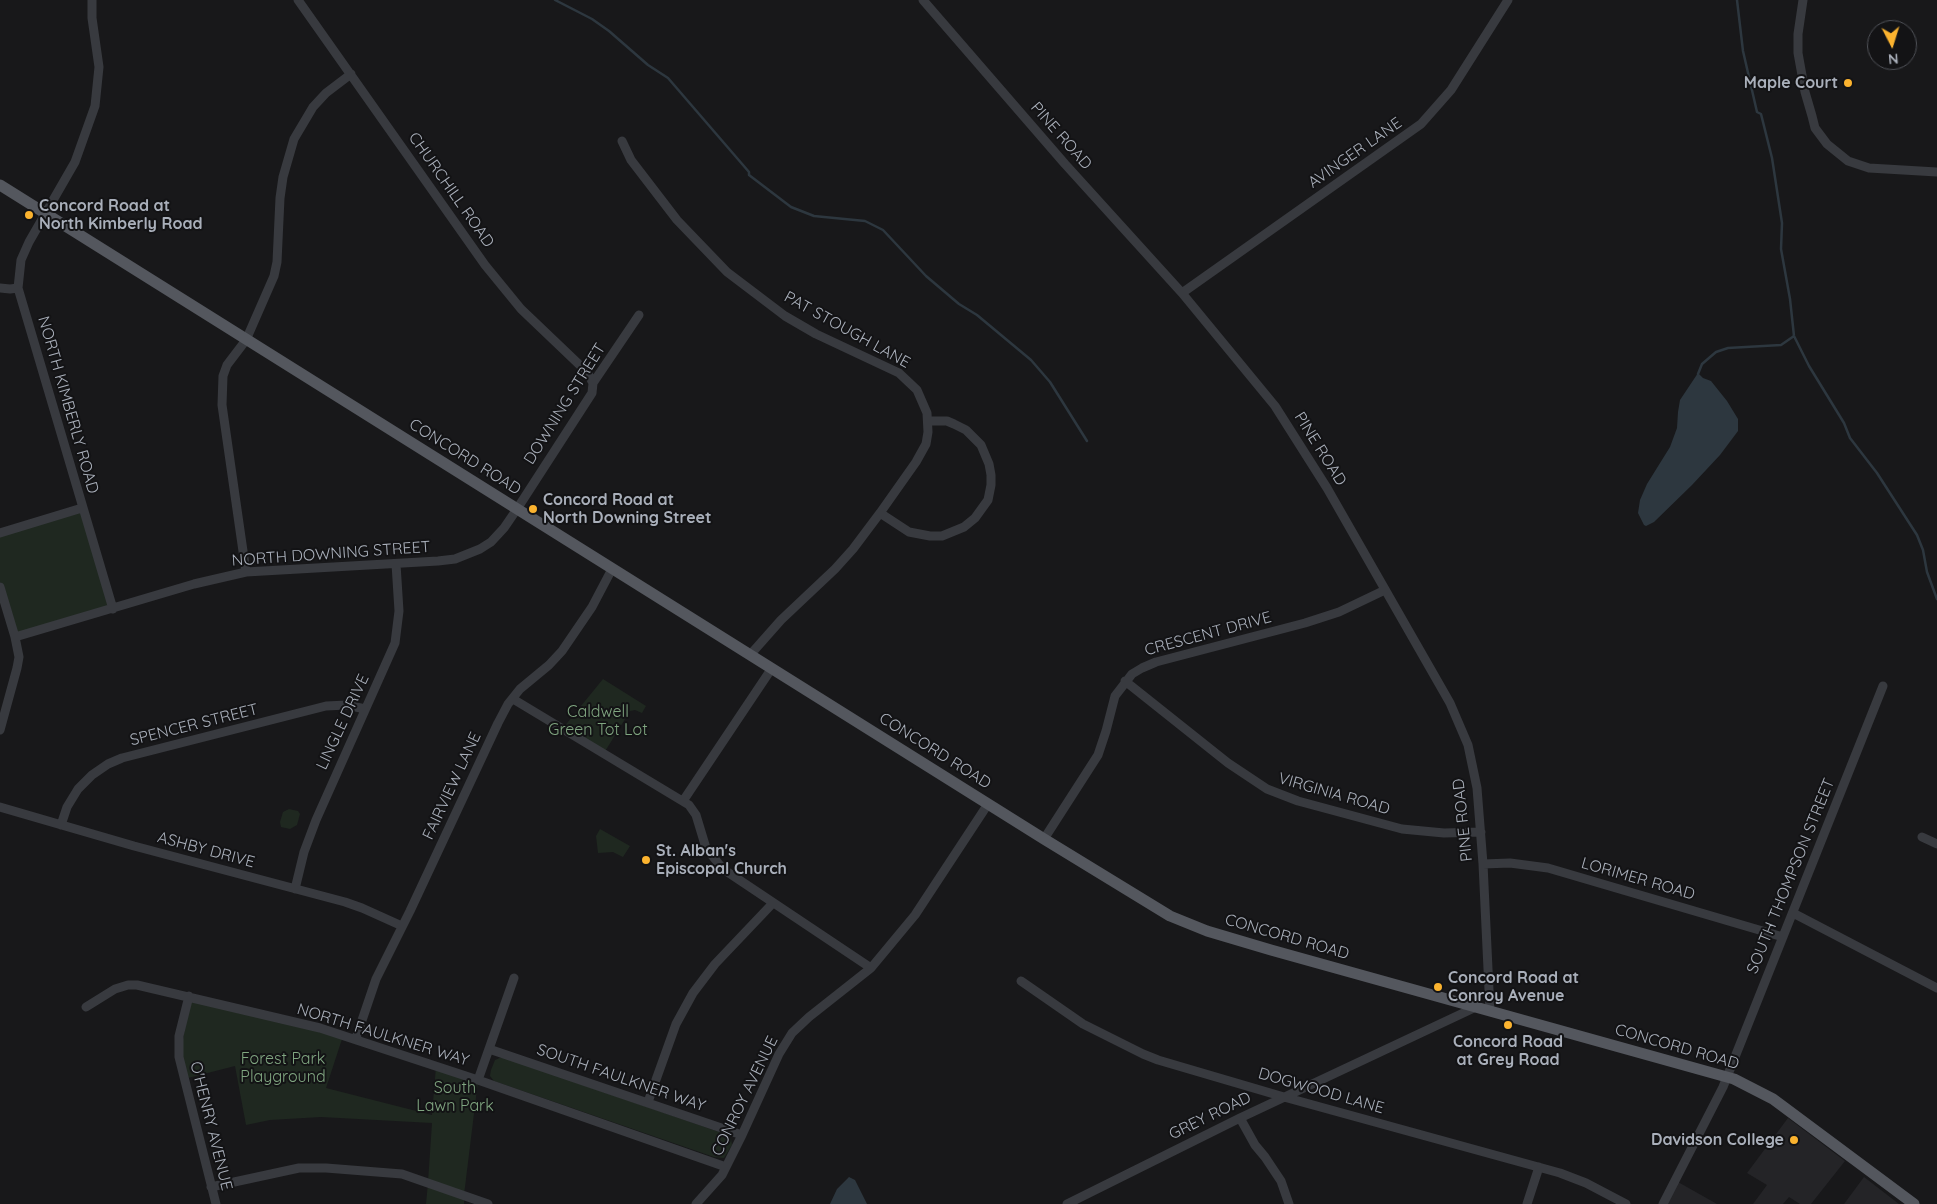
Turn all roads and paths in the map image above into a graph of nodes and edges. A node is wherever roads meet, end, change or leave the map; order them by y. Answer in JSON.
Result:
{"nodes":[{"id":1,"x":92,"y":0,"type":"edge"},
{"id":2,"x":298,"y":0,"type":"edge"},
{"id":3,"x":923,"y":0,"type":"edge"},
{"id":4,"x":1508,"y":0,"type":"edge"},
{"id":5,"x":1803,"y":0,"type":"edge"},
{"id":6,"x":351,"y":74,"type":"junction"},
{"id":7,"x":622,"y":140,"type":"dead end"},
{"id":8,"x":1937,"y":172,"type":"edge"},
{"id":9,"x":0,"y":185,"type":"edge"},
{"id":10,"x":45,"y":213,"type":"junction"},
{"id":11,"x":0,"y":288,"type":"edge"},
{"id":12,"x":18,"y":288,"type":"junction"},
{"id":13,"x":1182,"y":294,"type":"junction"},
{"id":14,"x":638,"y":315,"type":"dead end"},
{"id":15,"x":246,"y":340,"type":"junction"},
{"id":16,"x":593,"y":383,"type":"junction"},
{"id":17,"x":928,"y":421,"type":"junction"},
{"id":18,"x":82,"y":508,"type":"junction"},
{"id":19,"x":517,"y":509,"type":"junction"},
{"id":20,"x":880,"y":514,"type":"junction"},
{"id":21,"x":0,"y":533,"type":"edge"},
{"id":22,"x":396,"y":564,"type":"junction"},
{"id":23,"x":612,"y":569,"type":"junction"},
{"id":24,"x":246,"y":572,"type":"junction"},
{"id":25,"x":0,"y":587,"type":"edge"},
{"id":26,"x":1385,"y":590,"type":"junction"},
{"id":27,"x":113,"y":609,"type":"junction"},
{"id":28,"x":15,"y":638,"type":"junction"},
{"id":29,"x":750,"y":655,"type":"junction"},
{"id":30,"x":772,"y":668,"type":"junction"},
{"id":31,"x":1125,"y":682,"type":"junction"},
{"id":32,"x":1883,"y":686,"type":"dead end"},
{"id":33,"x":512,"y":699,"type":"junction"},
{"id":34,"x":365,"y":709,"type":"junction"},
{"id":35,"x":0,"y":730,"type":"edge"},
{"id":36,"x":683,"y":801,"type":"junction"},
{"id":37,"x":988,"y":804,"type":"junction"},
{"id":38,"x":0,"y":807,"type":"edge"},
{"id":39,"x":61,"y":824,"type":"junction"},
{"id":40,"x":1481,"y":832,"type":"junction"},
{"id":41,"x":1922,"y":837,"type":"dead end"},
{"id":42,"x":1044,"y":839,"type":"junction"},
{"id":43,"x":1937,"y":844,"type":"edge"},
{"id":44,"x":1483,"y":864,"type":"junction"},
{"id":45,"x":295,"y":889,"type":"junction"},
{"id":46,"x":773,"y":903,"type":"junction"},
{"id":47,"x":1793,"y":913,"type":"junction"},
{"id":48,"x":402,"y":926,"type":"junction"},
{"id":49,"x":1783,"y":937,"type":"junction"},
{"id":50,"x":871,"y":968,"type":"junction"},
{"id":51,"x":514,"y":978,"type":"dead end"},
{"id":52,"x":1021,"y":981,"type":"dead end"},
{"id":53,"x":1937,"y":988,"type":"edge"},
{"id":54,"x":189,"y":996,"type":"junction"},
{"id":55,"x":86,"y":1006,"type":"dead end"},
{"id":56,"x":1476,"y":1007,"type":"junction"},
{"id":57,"x":1490,"y":1011,"type":"junction"},
{"id":58,"x":356,"y":1038,"type":"junction"},
{"id":59,"x":489,"y":1048,"type":"junction"},
{"id":60,"x":1727,"y":1077,"type":"junction"},
{"id":61,"x":478,"y":1080,"type":"junction"},
{"id":62,"x":1284,"y":1097,"type":"junction"},
{"id":63,"x":648,"y":1102,"type":"junction"},
{"id":64,"x":1240,"y":1118,"type":"junction"},
{"id":65,"x":742,"y":1135,"type":"junction"},
{"id":66,"x":726,"y":1167,"type":"junction"},
{"id":67,"x":1539,"y":1167,"type":"junction"},
{"id":68,"x":211,"y":1186,"type":"junction"},
{"id":69,"x":216,"y":1204,"type":"edge"},
{"id":70,"x":488,"y":1204,"type":"edge"},
{"id":71,"x":696,"y":1204,"type":"edge"},
{"id":72,"x":1067,"y":1204,"type":"edge"},
{"id":73,"x":1289,"y":1204,"type":"edge"},
{"id":74,"x":1527,"y":1204,"type":"edge"},
{"id":75,"x":1626,"y":1204,"type":"edge"},
{"id":76,"x":1663,"y":1204,"type":"edge"},
{"id":77,"x":1914,"y":1204,"type":"edge"}],
"edges":[{"from":1,"to":10,"type":"street","name":"NORTH KIMBERLY ROAD"},
{"from":2,"to":6,"type":"street","name":"CHURCHILL ROAD"},
{"from":3,"to":13,"type":"street","name":"PINE ROAD"},
{"from":4,"to":13,"type":"street","name":"AVINGER LANE"},
{"from":5,"to":8,"type":"street"},
{"from":6,"to":15,"type":"street"},
{"from":6,"to":16,"type":"street","name":"CHURCHILL ROAD"},
{"from":7,"to":17,"type":"street","name":"PAT STOUGH LANE"},
{"from":9,"to":10,"type":"main road","name":"CONCORD ROAD"},
{"from":10,"to":12,"type":"street","name":"NORTH KIMBERLY ROAD"},
{"from":10,"to":15,"type":"main road","name":"CONCORD ROAD"},
{"from":11,"to":12,"type":"street"},
{"from":12,"to":18,"type":"street","name":"NORTH KIMBERLY ROAD"},
{"from":13,"to":26,"type":"street","name":"PINE ROAD"},
{"from":14,"to":16,"type":"street","name":"DOWNING STREET"},
{"from":15,"to":19,"type":"main road","name":"CONCORD ROAD"},
{"from":15,"to":24,"type":"street"},
{"from":16,"to":19,"type":"street","name":"DOWNING STREET"},
{"from":17,"to":20,"type":"street","name":"PAT STOUGH LANE"},
{"from":17,"to":20,"type":"street"},
{"from":18,"to":21,"type":"street"},
{"from":18,"to":27,"type":"street","name":"NORTH KIMBERLY ROAD"},
{"from":19,"to":22,"type":"street","name":"NORTH DOWNING STREET"},
{"from":19,"to":23,"type":"main road","name":"CONCORD ROAD"},
{"from":20,"to":29,"type":"street","name":"PAT STOUGH LANE"},
{"from":22,"to":24,"type":"street","name":"NORTH DOWNING STREET"},
{"from":22,"to":34,"type":"street","name":"LINGLE DRIVE"},
{"from":23,"to":29,"type":"main road","name":"CONCORD ROAD"},
{"from":23,"to":33,"type":"street","name":"FAIRVIEW LANE"},
{"from":24,"to":27,"type":"street","name":"NORTH DOWNING STREET"},
{"from":25,"to":28,"type":"street"},
{"from":26,"to":31,"type":"street","name":"CRESCENT DRIVE"},
{"from":26,"to":40,"type":"street","name":"PINE ROAD"},
{"from":27,"to":28,"type":"street","name":"NORTH DOWNING STREET"},
{"from":28,"to":35,"type":"street"},
{"from":29,"to":30,"type":"main road","name":"CONCORD ROAD"},
{"from":30,"to":36,"type":"street"},
{"from":30,"to":37,"type":"main road","name":"CONCORD ROAD"},
{"from":31,"to":40,"type":"street","name":"VIRGINIA ROAD"},
{"from":31,"to":42,"type":"street","name":"CRESCENT DRIVE"},
{"from":32,"to":47,"type":"street","name":"SOUTH THOMPSON STREET"},
{"from":33,"to":36,"type":"street"},
{"from":33,"to":48,"type":"street","name":"FAIRVIEW LANE"},
{"from":34,"to":39,"type":"street","name":"SPENCER STREET"},
{"from":34,"to":45,"type":"street","name":"LINGLE DRIVE"},
{"from":36,"to":46,"type":"street"},
{"from":37,"to":42,"type":"main road","name":"CONCORD ROAD"},
{"from":37,"to":50,"type":"street","name":"CONROY AVENUE"},
{"from":38,"to":39,"type":"street","name":"ASHBY DRIVE"},
{"from":39,"to":45,"type":"street","name":"ASHBY DRIVE"},
{"from":40,"to":44,"type":"street","name":"PINE ROAD"},
{"from":41,"to":43,"type":"street"},
{"from":42,"to":56,"type":"main road","name":"CONCORD ROAD"},
{"from":44,"to":49,"type":"street","name":"LORIMER ROAD"},
{"from":44,"to":57,"type":"street","name":"PINE ROAD"},
{"from":45,"to":48,"type":"street","name":"ASHBY DRIVE"},
{"from":46,"to":50,"type":"street"},
{"from":46,"to":63,"type":"street"},
{"from":47,"to":49,"type":"street","name":"SOUTH THOMPSON STREET"},
{"from":47,"to":53,"type":"street"},
{"from":48,"to":58,"type":"street","name":"FAIRVIEW LANE"},
{"from":49,"to":60,"type":"street","name":"SOUTH THOMPSON STREET"},
{"from":50,"to":65,"type":"street","name":"CONROY AVENUE"},
{"from":51,"to":59,"type":"street"},
{"from":52,"to":62,"type":"street","name":"DOGWOOD LANE"},
{"from":54,"to":55,"type":"street","name":"NORTH FAULKNER WAY"},
{"from":54,"to":58,"type":"street","name":"NORTH FAULKNER WAY"},
{"from":54,"to":68,"type":"street","name":"O'HENRY AVENUE"},
{"from":56,"to":57,"type":"main road","name":"CONCORD ROAD"},
{"from":56,"to":62,"type":"street","name":"GREY ROAD"},
{"from":57,"to":60,"type":"main road","name":"CONCORD ROAD"},
{"from":58,"to":61,"type":"street","name":"NORTH FAULKNER WAY"},
{"from":59,"to":61,"type":"street"},
{"from":59,"to":63,"type":"street","name":"SOUTH FAULKNER WAY"},
{"from":60,"to":76,"type":"street","name":"SOUTH THOMPSON STREET"},
{"from":60,"to":77,"type":"main road","name":"CONCORD ROAD"},
{"from":61,"to":66,"type":"street","name":"NORTH FAULKNER WAY"},
{"from":62,"to":64,"type":"street","name":"GREY ROAD"},
{"from":62,"to":67,"type":"street","name":"DOGWOOD LANE"},
{"from":63,"to":65,"type":"street","name":"SOUTH FAULKNER WAY"},
{"from":64,"to":72,"type":"street","name":"GREY ROAD"},
{"from":64,"to":73,"type":"street"},
{"from":65,"to":66,"type":"street","name":"CONROY AVENUE"},
{"from":66,"to":71,"type":"street","name":"CONROY AVENUE"},
{"from":67,"to":74,"type":"street"},
{"from":67,"to":75,"type":"street","name":"DOGWOOD LANE"},
{"from":68,"to":69,"type":"street","name":"O'HENRY AVENUE"},
{"from":68,"to":70,"type":"street"}]}
